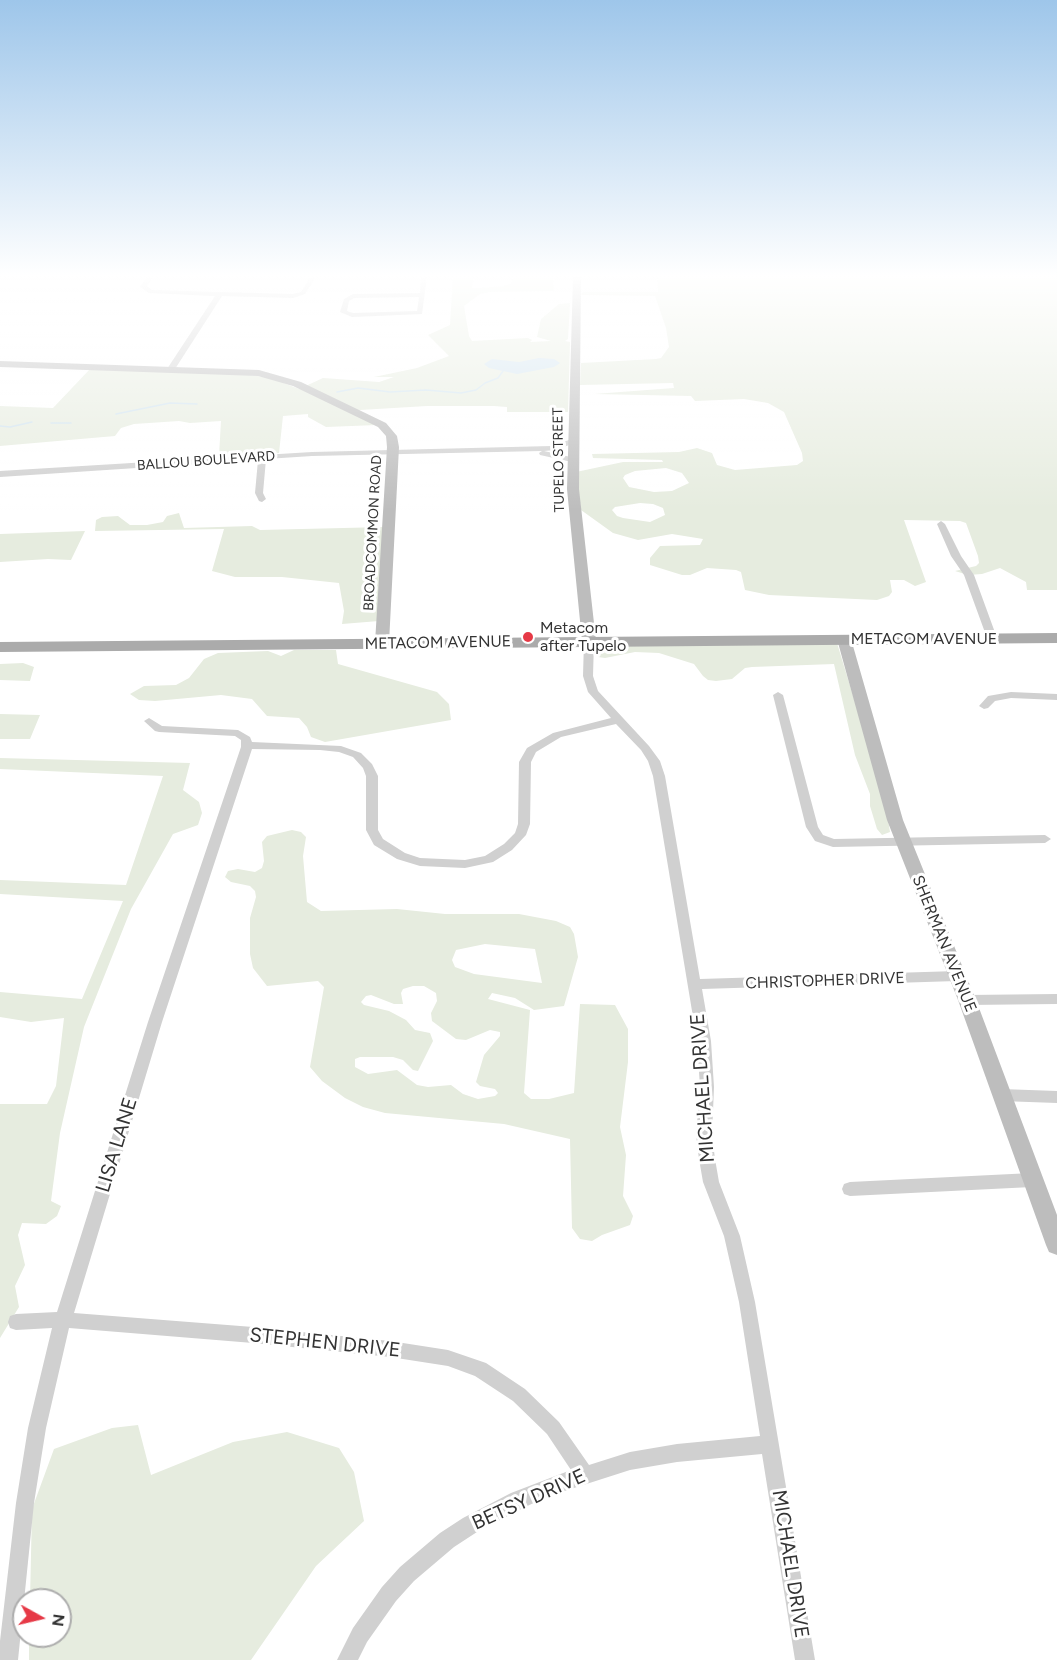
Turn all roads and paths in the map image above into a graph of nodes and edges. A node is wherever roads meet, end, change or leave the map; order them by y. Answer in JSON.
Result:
{"nodes":[{"id":1,"x":180,"y":354,"type":"edge"},
{"id":2,"x":575,"y":354,"type":"edge"},
{"id":3,"x":0,"y":363,"type":"edge"},
{"id":4,"x":171,"y":369,"type":"junction"},
{"id":5,"x":572,"y":441,"type":"junction"},
{"id":6,"x":393,"y":452,"type":"junction"},
{"id":7,"x":413,"y":452,"type":"junction"},
{"id":8,"x":262,"y":457,"type":"junction"},
{"id":9,"x":572,"y":460,"type":"junction"},
{"id":10,"x":0,"y":474,"type":"edge"},
{"id":11,"x":262,"y":499,"type":"dead end"},
{"id":12,"x":941,"y":524,"type":"dead end"},
{"id":13,"x":992,"y":638,"type":"junction"},
{"id":14,"x":1057,"y":638,"type":"edge"},
{"id":15,"x":844,"y":639,"type":"junction"},
{"id":16,"x":589,"y":641,"type":"junction"},
{"id":17,"x":382,"y":643,"type":"junction"},
{"id":18,"x":0,"y":646,"type":"edge"},
{"id":19,"x":778,"y":695,"type":"dead end"},
{"id":20,"x":1057,"y":697,"type":"edge"},
{"id":21,"x":984,"y":706,"type":"dead end"},
{"id":22,"x":618,"y":720,"type":"junction"},
{"id":23,"x":149,"y":721,"type":"dead end"},
{"id":24,"x":247,"y":745,"type":"junction"},
{"id":25,"x":1045,"y":839,"type":"dead end"},
{"id":26,"x":905,"y":842,"type":"junction"},
{"id":27,"x":957,"y":976,"type":"junction"},
{"id":28,"x":694,"y":984,"type":"junction"},
{"id":29,"x":1057,"y":999,"type":"edge"},
{"id":30,"x":967,"y":1000,"type":"junction"},
{"id":31,"x":1001,"y":1095,"type":"junction"},
{"id":32,"x":1057,"y":1097,"type":"edge"},
{"id":33,"x":1032,"y":1180,"type":"junction"},
{"id":34,"x":850,"y":1189,"type":"dead end"},
{"id":35,"x":1057,"y":1245,"type":"edge"},
{"id":36,"x":63,"y":1320,"type":"junction"},
{"id":37,"x":16,"y":1322,"type":"dead end"},
{"id":38,"x":770,"y":1444,"type":"junction"},
{"id":39,"x":585,"y":1475,"type":"junction"},
{"id":40,"x":8,"y":1660,"type":"edge"},
{"id":41,"x":347,"y":1660,"type":"edge"},
{"id":42,"x":805,"y":1660,"type":"edge"}],
"edges":[{"from":1,"to":4,"type":"street"},
{"from":2,"to":5,"type":"street","name":"TUPELO STREET"},
{"from":3,"to":4,"type":"street","name":"BROADCOMMON ROAD"},
{"from":4,"to":6,"type":"street","name":"BROADCOMMON ROAD"},
{"from":5,"to":7,"type":"street","name":"BALLOU BOULEVARD"},
{"from":5,"to":9,"type":"street","name":"TUPELO STREET"},
{"from":6,"to":7,"type":"street","name":"BALLOU BOULEVARD"},
{"from":6,"to":8,"type":"street","name":"BALLOU BOULEVARD"},
{"from":6,"to":17,"type":"street","name":"BROADCOMMON ROAD"},
{"from":7,"to":9,"type":"street","name":"BALLOU BOULEVARD"},
{"from":8,"to":10,"type":"street","name":"BALLOU BOULEVARD"},
{"from":8,"to":11,"type":"street"},
{"from":9,"to":16,"type":"street","name":"TUPELO STREET"},
{"from":12,"to":13,"type":"street"},
{"from":13,"to":14,"type":"main road","name":"METACOM AVENUE"},
{"from":13,"to":15,"type":"main road","name":"METACOM AVENUE"},
{"from":15,"to":16,"type":"main road","name":"METACOM AVENUE"},
{"from":15,"to":26,"type":"street","name":"SHERMAN AVENUE"},
{"from":16,"to":17,"type":"main road","name":"METACOM AVENUE"},
{"from":16,"to":22,"type":"street","name":"MICHAEL DRIVE"},
{"from":17,"to":18,"type":"main road","name":"METACOM AVENUE"},
{"from":19,"to":26,"type":"street"},
{"from":20,"to":21,"type":"street"},
{"from":22,"to":24,"type":"street"},
{"from":22,"to":28,"type":"street","name":"MICHAEL DRIVE"},
{"from":23,"to":24,"type":"street"},
{"from":24,"to":36,"type":"street","name":"LISA LANE"},
{"from":25,"to":26,"type":"street"},
{"from":26,"to":27,"type":"street","name":"SHERMAN AVENUE"},
{"from":27,"to":28,"type":"street","name":"CHRISTOPHER DRIVE"},
{"from":27,"to":30,"type":"street","name":"SHERMAN AVENUE"},
{"from":28,"to":38,"type":"street","name":"MICHAEL DRIVE"},
{"from":29,"to":30,"type":"street"},
{"from":30,"to":31,"type":"street","name":"SHERMAN AVENUE"},
{"from":31,"to":32,"type":"street"},
{"from":31,"to":33,"type":"street","name":"SHERMAN AVENUE"},
{"from":33,"to":34,"type":"street"},
{"from":33,"to":35,"type":"street","name":"SHERMAN AVENUE"},
{"from":36,"to":37,"type":"street","name":"STEPHEN DRIVE"},
{"from":36,"to":39,"type":"street","name":"STEPHEN DRIVE"},
{"from":36,"to":40,"type":"street","name":"LISA LANE"},
{"from":38,"to":39,"type":"street","name":"BETSY DRIVE"},
{"from":38,"to":42,"type":"street","name":"MICHAEL DRIVE"},
{"from":39,"to":41,"type":"street","name":"BETSY DRIVE"}]}
